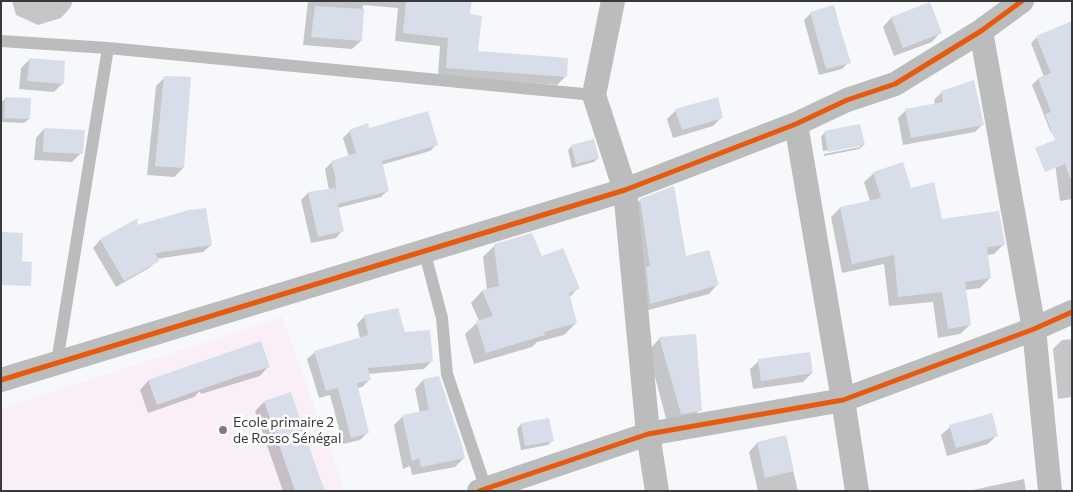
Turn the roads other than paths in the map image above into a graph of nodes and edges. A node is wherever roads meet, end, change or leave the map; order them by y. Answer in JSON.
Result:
{"nodes":[{"id":1,"x":613,"y":1,"type":"edge"},
{"id":2,"x":1022,"y":1,"type":"edge"},
{"id":3,"x":981,"y":32,"type":"junction"},
{"id":4,"x":1,"y":41,"type":"edge"},
{"id":5,"x":108,"y":48,"type":"junction"},
{"id":6,"x":594,"y":95,"type":"junction"},
{"id":7,"x":796,"y":124,"type":"junction"},
{"id":8,"x":625,"y":190,"type":"junction"},
{"id":9,"x":424,"y":250,"type":"junction"},
{"id":10,"x":1072,"y":312,"type":"edge"},
{"id":11,"x":1034,"y":329,"type":"junction"},
{"id":12,"x":57,"y":362,"type":"junction"},
{"id":13,"x":1,"y":380,"type":"edge"},
{"id":14,"x":843,"y":400,"type":"junction"},
{"id":15,"x":648,"y":434,"type":"junction"},
{"id":16,"x":482,"y":490,"type":"edge"},
{"id":17,"x":657,"y":491,"type":"edge"},
{"id":18,"x":857,"y":491,"type":"edge"},
{"id":19,"x":1050,"y":491,"type":"edge"}],
"edges":[{"from":1,"to":6,"type":"street"},
{"from":2,"to":3,"type":"street"},
{"from":3,"to":7,"type":"street"},
{"from":3,"to":11,"type":"street"},
{"from":4,"to":5,"type":"lane"},
{"from":5,"to":6,"type":"lane"},
{"from":5,"to":12,"type":"lane"},
{"from":6,"to":8,"type":"street"},
{"from":7,"to":8,"type":"street"},
{"from":7,"to":14,"type":"street"},
{"from":8,"to":9,"type":"street"},
{"from":8,"to":15,"type":"street"},
{"from":9,"to":12,"type":"street"},
{"from":9,"to":16,"type":"lane"},
{"from":10,"to":11,"type":"street"},
{"from":11,"to":14,"type":"street"},
{"from":11,"to":19,"type":"street"},
{"from":12,"to":13,"type":"street"},
{"from":14,"to":15,"type":"street"},
{"from":14,"to":18,"type":"street"},
{"from":15,"to":16,"type":"street"},
{"from":15,"to":17,"type":"street"}]}
